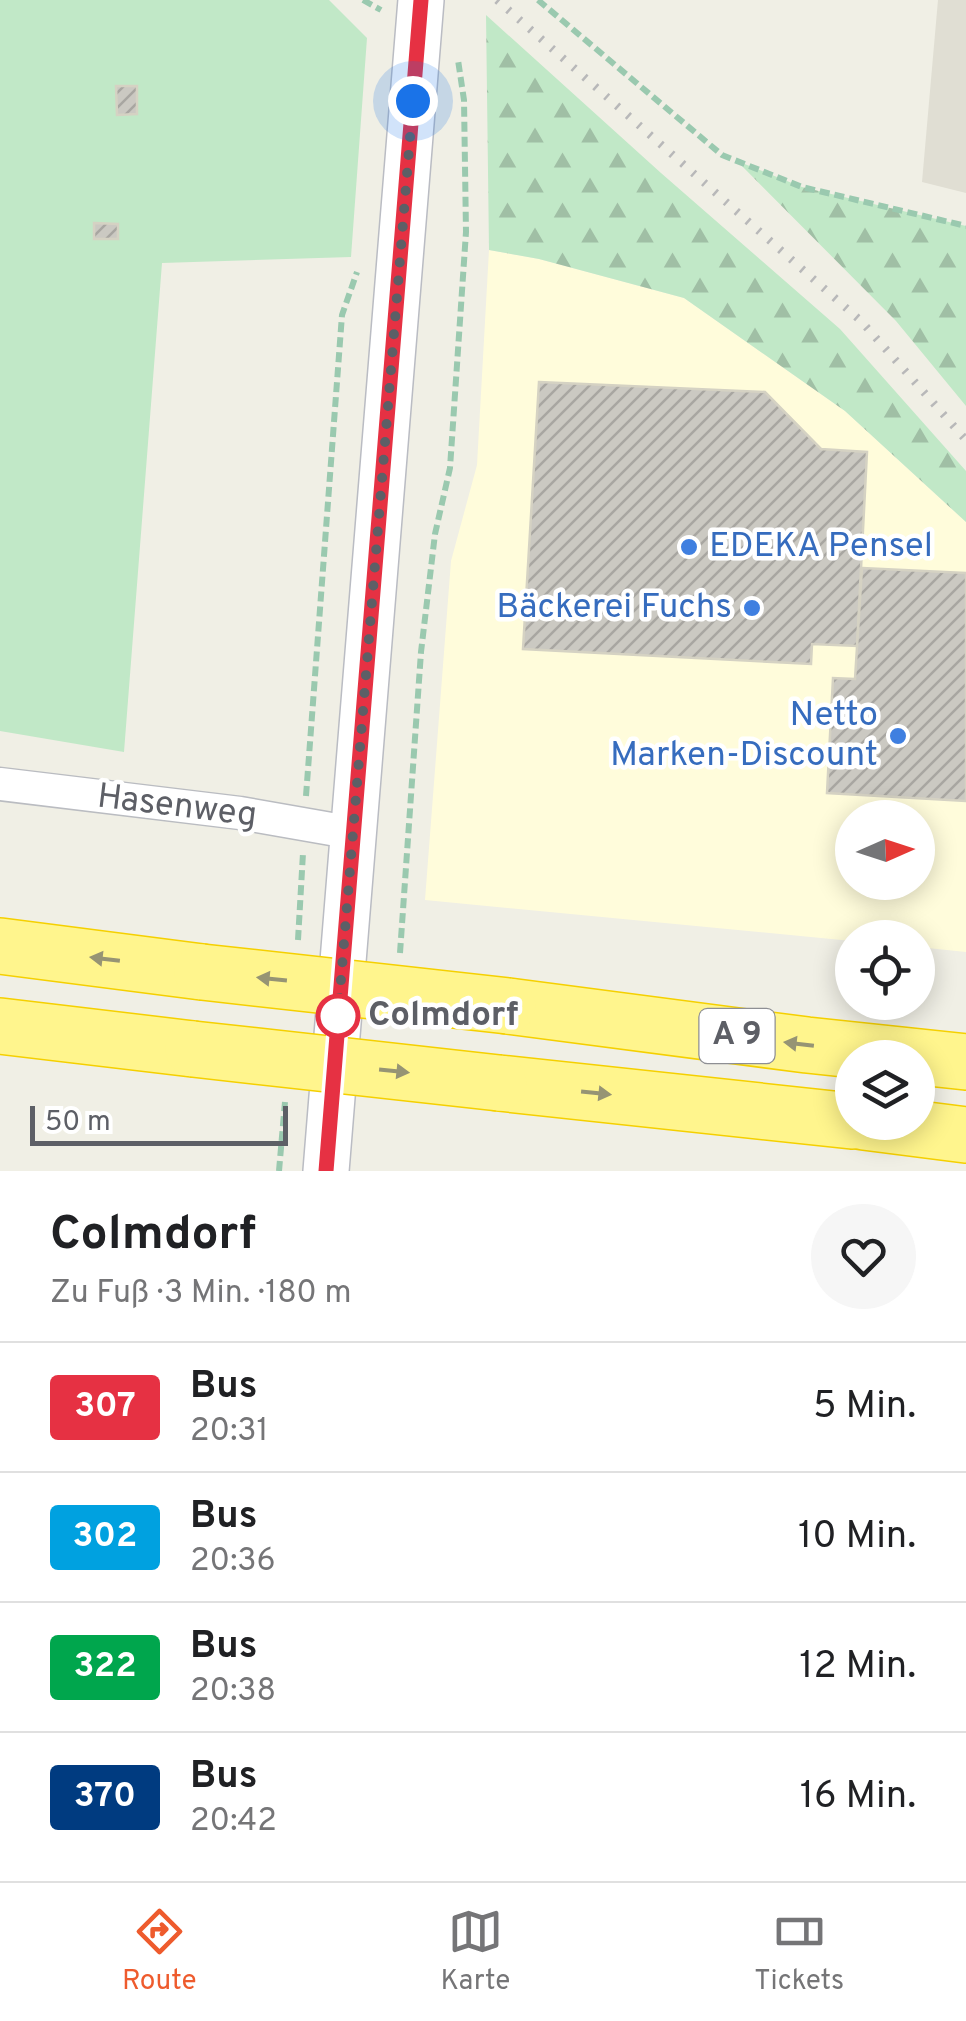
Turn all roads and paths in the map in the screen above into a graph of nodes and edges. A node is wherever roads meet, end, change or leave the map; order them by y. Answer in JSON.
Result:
{"nodes":[{"id":1,"x":421,"y":0,"type":"edge"},
{"id":2,"x":538,"y":0,"type":"edge"},
{"id":3,"x":458,"y":45,"type":"dead end"},
{"id":4,"x":966,"y":226,"type":"edge"},
{"id":5,"x":361,"y":262,"type":"dead end"},
{"id":6,"x":0,"y":784,"type":"edge"},
{"id":7,"x":307,"y":789,"type":"dead end"},
{"id":8,"x":354,"y":833,"type":"junction"},
{"id":9,"x":409,"y":840,"type":"dead end"},
{"id":10,"x":0,"y":946,"type":"edge"},
{"id":11,"x":0,"y":1026,"type":"edge"},
{"id":12,"x":966,"y":1062,"type":"edge"},
{"id":13,"x":835,"y":1119,"type":"edge"},
{"id":14,"x":935,"y":1131,"type":"edge"},
{"id":15,"x":966,"y":1135,"type":"edge"},
{"id":16,"x":326,"y":1171,"type":"edge"}],
"edges":[{"from":1,"to":8,"type":"main road"},
{"from":2,"to":4,"type":"path"},
{"from":3,"to":9,"type":"path"},
{"from":5,"to":7,"type":"path"},
{"from":6,"to":8,"type":"street","name":"Hasenweg"},
{"from":8,"to":16,"type":"main road"},
{"from":12,"to":10,"type":"highway","number":"A 9","one_way":true,"bridge":true},
{"from":11,"to":13,"type":"highway","number":"A 9","one_way":true,"bridge":true},
{"from":14,"to":15,"type":"highway"}]}
